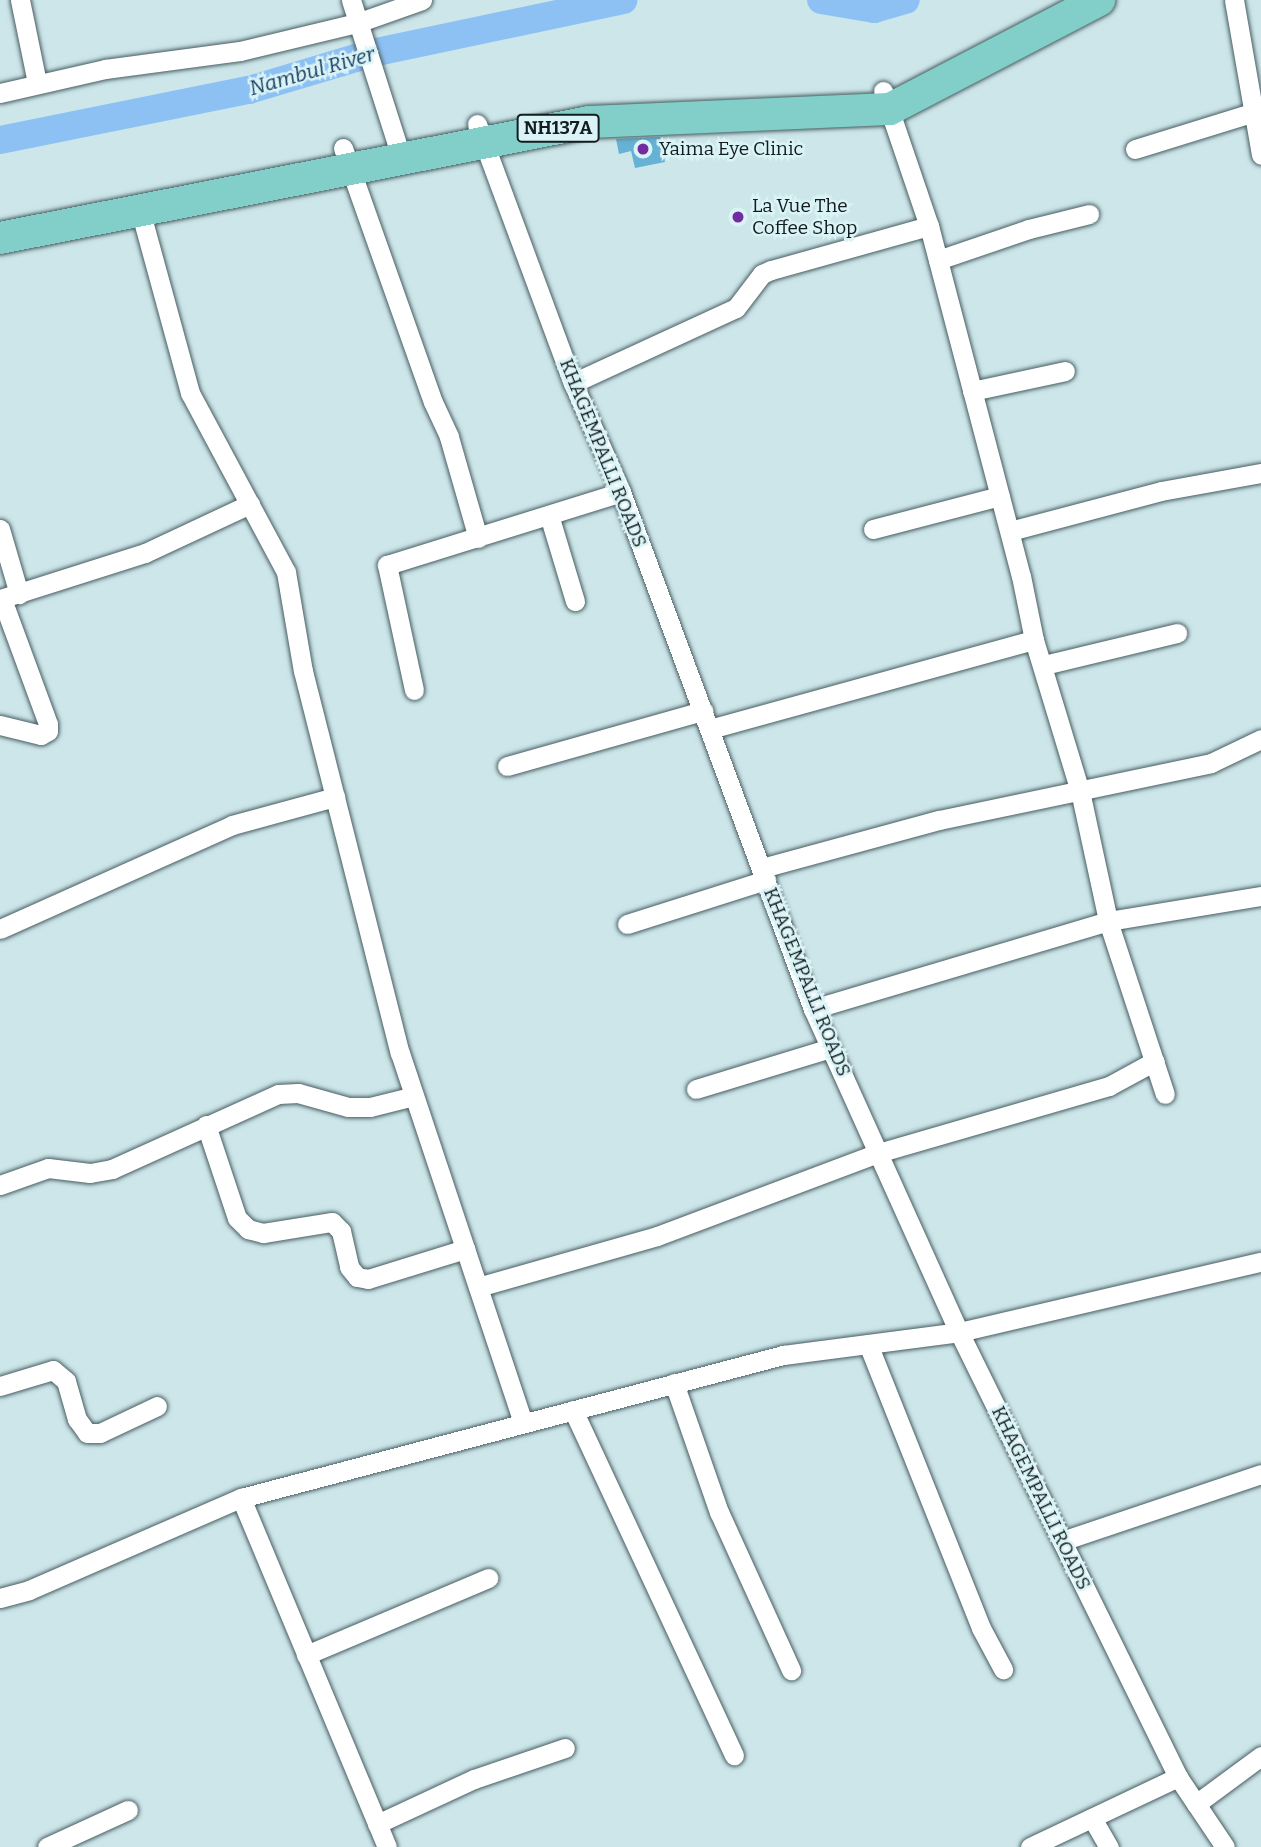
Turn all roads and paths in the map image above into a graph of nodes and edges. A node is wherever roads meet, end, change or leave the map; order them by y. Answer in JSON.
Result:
{"nodes":[{"id":1,"x":19,"y":0,"type":"edge"},
{"id":2,"x":351,"y":0,"type":"edge"},
{"id":3,"x":422,"y":0,"type":"edge"},
{"id":4,"x":1052,"y":0,"type":"edge"},
{"id":5,"x":1098,"y":0,"type":"edge"},
{"id":6,"x":1234,"y":0,"type":"edge"},
{"id":7,"x":357,"y":23,"type":"junction"},
{"id":8,"x":37,"y":83,"type":"junction"},
{"id":9,"x":0,"y":93,"type":"edge"},
{"id":10,"x":886,"y":100,"type":"junction"},
{"id":11,"x":1251,"y":113,"type":"junction"},
{"id":12,"x":480,"y":134,"type":"junction"},
{"id":13,"x":399,"y":148,"type":"junction"},
{"id":14,"x":1135,"y":149,"type":"dead end"},
{"id":15,"x":1261,"y":155,"type":"edge"},
{"id":16,"x":346,"y":157,"type":"junction"},
{"id":17,"x":140,"y":210,"type":"junction"},
{"id":18,"x":1089,"y":214,"type":"dead end"},
{"id":19,"x":0,"y":219,"type":"edge"},
{"id":20,"x":929,"y":226,"type":"junction"},
{"id":21,"x":0,"y":238,"type":"edge"},
{"id":22,"x":938,"y":260,"type":"junction"},
{"id":23,"x":1065,"y":370,"type":"dead end"},
{"id":24,"x":573,"y":383,"type":"junction"},
{"id":25,"x":972,"y":390,"type":"junction"},
{"id":26,"x":1261,"y":473,"type":"edge"},
{"id":27,"x":621,"y":492,"type":"junction"},
{"id":28,"x":1000,"y":496,"type":"junction"},
{"id":29,"x":250,"y":504,"type":"junction"},
{"id":30,"x":549,"y":515,"type":"junction"},
{"id":31,"x":0,"y":529,"type":"edge"},
{"id":32,"x":873,"y":529,"type":"dead end"},
{"id":33,"x":1010,"y":531,"type":"junction"},
{"id":34,"x":478,"y":538,"type":"junction"},
{"id":35,"x":7,"y":598,"type":"edge"},
{"id":36,"x":575,"y":601,"type":"dead end"},
{"id":37,"x":1177,"y":633,"type":"dead end"},
{"id":38,"x":1034,"y":640,"type":"junction"},
{"id":39,"x":1044,"y":665,"type":"junction"},
{"id":40,"x":414,"y":690,"type":"dead end"},
{"id":41,"x":706,"y":720,"type":"junction"},
{"id":42,"x":0,"y":725,"type":"edge"},
{"id":43,"x":1261,"y":739,"type":"edge"},
{"id":44,"x":507,"y":766,"type":"dead end"},
{"id":45,"x":1080,"y":791,"type":"junction"},
{"id":46,"x":335,"y":796,"type":"junction"},
{"id":47,"x":764,"y":874,"type":"junction"},
{"id":48,"x":1261,"y":896,"type":"edge"},
{"id":49,"x":1108,"y":921,"type":"junction"},
{"id":50,"x":627,"y":924,"type":"dead end"},
{"id":51,"x":0,"y":929,"type":"edge"},
{"id":52,"x":813,"y":1009,"type":"junction"},
{"id":53,"x":830,"y":1048,"type":"junction"},
{"id":54,"x":1155,"y":1061,"type":"junction"},
{"id":55,"x":696,"y":1089,"type":"dead end"},
{"id":56,"x":1165,"y":1094,"type":"dead end"},
{"id":57,"x":414,"y":1096,"type":"junction"},
{"id":58,"x":206,"y":1125,"type":"junction"},
{"id":59,"x":878,"y":1154,"type":"junction"},
{"id":60,"x":0,"y":1185,"type":"edge"},
{"id":61,"x":465,"y":1249,"type":"junction"},
{"id":62,"x":1261,"y":1262,"type":"edge"},
{"id":63,"x":478,"y":1287,"type":"junction"},
{"id":64,"x":959,"y":1332,"type":"junction"},
{"id":65,"x":868,"y":1344,"type":"junction"},
{"id":66,"x":674,"y":1383,"type":"junction"},
{"id":67,"x":0,"y":1386,"type":"edge"},
{"id":68,"x":157,"y":1406,"type":"dead end"},
{"id":69,"x":573,"y":1410,"type":"junction"},
{"id":70,"x":523,"y":1423,"type":"junction"},
{"id":71,"x":1261,"y":1474,"type":"edge"},
{"id":72,"x":241,"y":1497,"type":"junction"},
{"id":73,"x":1062,"y":1541,"type":"junction"},
{"id":74,"x":488,"y":1578,"type":"dead end"},
{"id":75,"x":0,"y":1598,"type":"edge"},
{"id":76,"x":306,"y":1655,"type":"junction"},
{"id":77,"x":1003,"y":1669,"type":"dead end"},
{"id":78,"x":791,"y":1670,"type":"dead end"},
{"id":79,"x":565,"y":1748,"type":"dead end"},
{"id":80,"x":734,"y":1755,"type":"dead end"},
{"id":81,"x":1261,"y":1756,"type":"edge"},
{"id":82,"x":1178,"y":1777,"type":"junction"},
{"id":83,"x":1196,"y":1804,"type":"junction"},
{"id":84,"x":128,"y":1810,"type":"dead end"},
{"id":85,"x":1091,"y":1818,"type":"junction"},
{"id":86,"x":377,"y":1824,"type":"junction"},
{"id":87,"x":47,"y":1847,"type":"edge"},
{"id":88,"x":387,"y":1847,"type":"edge"},
{"id":89,"x":1030,"y":1847,"type":"edge"},
{"id":90,"x":1109,"y":1847,"type":"edge"},
{"id":91,"x":1225,"y":1847,"type":"edge"}],
"edges":[{"from":1,"to":8,"type":"street"},
{"from":2,"to":7,"type":"street"},
{"from":3,"to":7,"type":"street"},
{"from":4,"to":10,"type":"highway","number":"NH137A"},
{"from":5,"to":10,"type":"highway","number":"NH137A"},
{"from":6,"to":11,"type":"street"},
{"from":7,"to":8,"type":"street"},
{"from":7,"to":13,"type":"street"},
{"from":8,"to":9,"type":"street"},
{"from":10,"to":12,"type":"highway","number":"NH137A"},
{"from":10,"to":20,"type":"street"},
{"from":11,"to":14,"type":"street"},
{"from":11,"to":15,"type":"street"},
{"from":12,"to":13,"type":"highway","number":"NH137A"},
{"from":12,"to":24,"type":"street","name":"KHAGEMPALLI ROADS"},
{"from":13,"to":16,"type":"highway","number":"NH137A"},
{"from":16,"to":17,"type":"highway","number":"NH137A"},
{"from":16,"to":19,"type":"highway","number":"NH137A"},
{"from":16,"to":34,"type":"street"},
{"from":17,"to":21,"type":"highway","number":"NH137A"},
{"from":17,"to":29,"type":"street"},
{"from":18,"to":22,"type":"street"},
{"from":20,"to":22,"type":"street"},
{"from":20,"to":24,"type":"street"},
{"from":22,"to":25,"type":"street"},
{"from":23,"to":25,"type":"street"},
{"from":24,"to":27,"type":"street","name":"KHAGEMPALLI ROADS"},
{"from":25,"to":28,"type":"street"},
{"from":26,"to":33,"type":"street"},
{"from":27,"to":30,"type":"street"},
{"from":27,"to":41,"type":"street","name":"KHAGEMPALLI ROADS"},
{"from":28,"to":32,"type":"street"},
{"from":28,"to":33,"type":"street"},
{"from":29,"to":35,"type":"street"},
{"from":29,"to":46,"type":"street"},
{"from":30,"to":34,"type":"street"},
{"from":30,"to":36,"type":"street"},
{"from":31,"to":35,"type":"street"},
{"from":33,"to":38,"type":"street"},
{"from":34,"to":40,"type":"street"},
{"from":35,"to":42,"type":"street"},
{"from":37,"to":39,"type":"street"},
{"from":38,"to":39,"type":"street"},
{"from":38,"to":41,"type":"street"},
{"from":39,"to":45,"type":"street"},
{"from":41,"to":44,"type":"street"},
{"from":41,"to":47,"type":"street","name":"KHAGEMPALLI ROADS"},
{"from":43,"to":45,"type":"street"},
{"from":45,"to":47,"type":"street"},
{"from":45,"to":49,"type":"street"},
{"from":46,"to":51,"type":"street"},
{"from":46,"to":57,"type":"street"},
{"from":47,"to":50,"type":"street"},
{"from":47,"to":52,"type":"street","name":"KHAGEMPALLI ROADS"},
{"from":48,"to":49,"type":"street"},
{"from":49,"to":52,"type":"street"},
{"from":49,"to":54,"type":"street"},
{"from":52,"to":53,"type":"street","name":"KHAGEMPALLI ROADS"},
{"from":53,"to":55,"type":"street"},
{"from":53,"to":59,"type":"street","name":"KHAGEMPALLI ROADS"},
{"from":54,"to":56,"type":"street"},
{"from":54,"to":59,"type":"street"},
{"from":57,"to":58,"type":"street"},
{"from":57,"to":61,"type":"street"},
{"from":58,"to":60,"type":"street"},
{"from":58,"to":61,"type":"street"},
{"from":59,"to":63,"type":"street"},
{"from":59,"to":64,"type":"street","name":"KHAGEMPALLI ROADS"},
{"from":61,"to":63,"type":"street"},
{"from":62,"to":64,"type":"street"},
{"from":63,"to":70,"type":"street"},
{"from":64,"to":65,"type":"street"},
{"from":64,"to":73,"type":"street","name":"KHAGEMPALLI ROADS"},
{"from":65,"to":66,"type":"street"},
{"from":65,"to":77,"type":"street"},
{"from":66,"to":69,"type":"street"},
{"from":66,"to":78,"type":"street"},
{"from":67,"to":68,"type":"street"},
{"from":69,"to":70,"type":"street"},
{"from":69,"to":80,"type":"street"},
{"from":70,"to":72,"type":"street"},
{"from":71,"to":73,"type":"street"},
{"from":72,"to":75,"type":"street"},
{"from":72,"to":76,"type":"street"},
{"from":73,"to":82,"type":"street","name":"KHAGEMPALLI ROADS"},
{"from":74,"to":76,"type":"street"},
{"from":76,"to":86,"type":"street"},
{"from":79,"to":86,"type":"street"},
{"from":81,"to":83,"type":"street"},
{"from":82,"to":83,"type":"street","name":"KHAGEMPALLI ROADS"},
{"from":82,"to":85,"type":"street"},
{"from":83,"to":91,"type":"street","name":"KHAGEMPALLI ROADS"},
{"from":84,"to":87,"type":"street"},
{"from":85,"to":89,"type":"street"},
{"from":85,"to":90,"type":"street"},
{"from":86,"to":88,"type":"street"}]}
